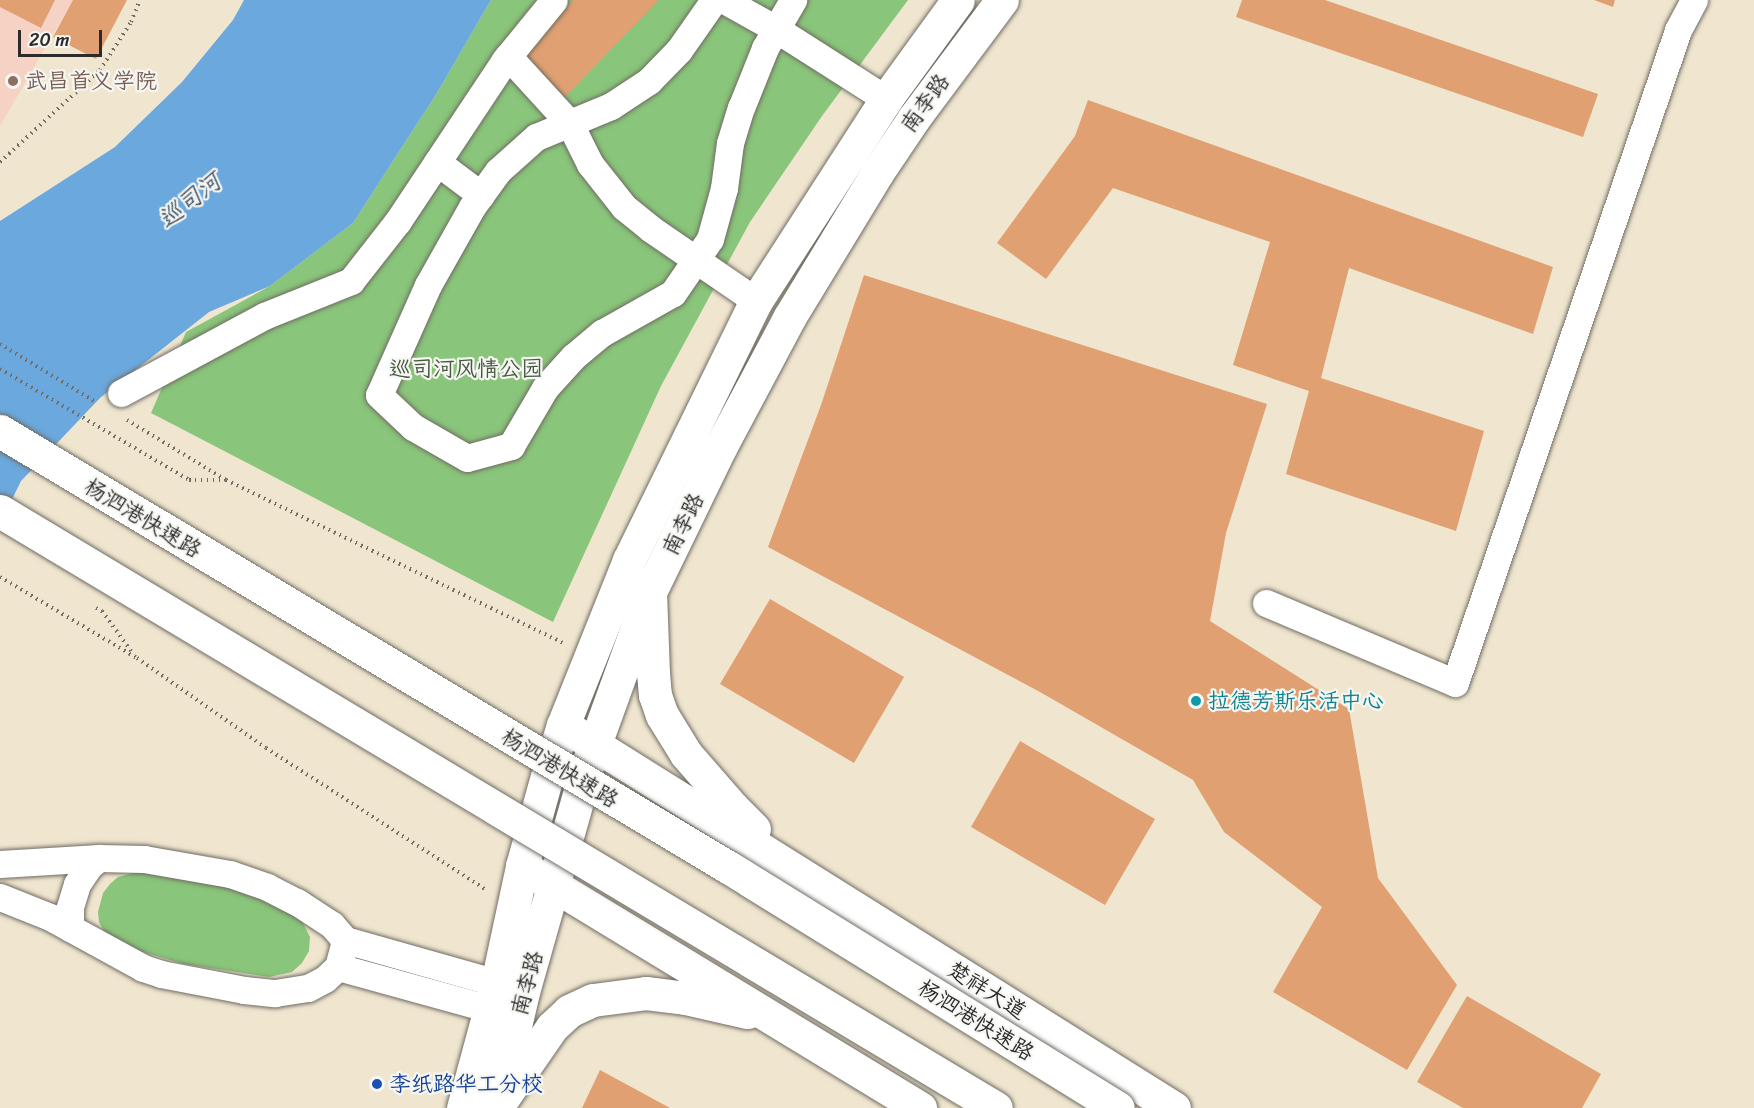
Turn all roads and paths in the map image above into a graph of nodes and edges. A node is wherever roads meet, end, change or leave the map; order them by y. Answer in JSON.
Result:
{"nodes":[{"id":1,"x":140,"y":0,"type":"edge"},
{"id":2,"x":554,"y":0,"type":"edge"},
{"id":3,"x":714,"y":0,"type":"edge"},
{"id":4,"x":724,"y":0,"type":"edge"},
{"id":5,"x":794,"y":0,"type":"edge"},
{"id":6,"x":958,"y":0,"type":"edge"},
{"id":7,"x":1002,"y":0,"type":"edge"},
{"id":8,"x":1694,"y":0,"type":"edge"},
{"id":9,"x":776,"y":29,"type":"junction"},
{"id":10,"x":508,"y":56,"type":"junction"},
{"id":11,"x":886,"y":99,"type":"junction"},
{"id":12,"x":570,"y":124,"type":"junction"},
{"id":13,"x":0,"y":162,"type":"edge"},
{"id":14,"x":437,"y":162,"type":"junction"},
{"id":15,"x":481,"y":195,"type":"junction"},
{"id":16,"x":697,"y":260,"type":"junction"},
{"id":17,"x":756,"y":301,"type":"junction"},
{"id":18,"x":0,"y":369,"type":"edge"},
{"id":19,"x":121,"y":393,"type":"dead end"},
{"id":20,"x":0,"y":431,"type":"edge"},
{"id":21,"x":0,"y":511,"type":"edge"},
{"id":22,"x":0,"y":577,"type":"edge"},
{"id":23,"x":650,"y":592,"type":"junction"},
{"id":24,"x":1266,"y":603,"type":"dead end"},
{"id":25,"x":92,"y":605,"type":"dead end"},
{"id":26,"x":591,"y":656,"type":"junction"},
{"id":27,"x":137,"y":658,"type":"junction"},
{"id":28,"x":563,"y":725,"type":"junction"},
{"id":29,"x":595,"y":744,"type":"junction"},
{"id":30,"x":99,"y":858,"type":"junction"},
{"id":31,"x":0,"y":864,"type":"edge"},
{"id":32,"x":522,"y":866,"type":"junction"},
{"id":33,"x":799,"y":871,"type":"junction"},
{"id":34,"x":553,"y":884,"type":"junction"},
{"id":35,"x":0,"y":897,"type":"edge"},
{"id":36,"x":513,"y":910,"type":"junction"},
{"id":37,"x":70,"y":928,"type":"junction"},
{"id":38,"x":345,"y":940,"type":"junction"},
{"id":39,"x":338,"y":967,"type":"junction"},
{"id":40,"x":493,"y":996,"type":"junction"},
{"id":41,"x":776,"y":1018,"type":"junction"},
{"id":42,"x":463,"y":1108,"type":"edge"},
{"id":43,"x":496,"y":1108,"type":"edge"},
{"id":44,"x":920,"y":1108,"type":"edge"},
{"id":45,"x":996,"y":1108,"type":"edge"},
{"id":46,"x":1118,"y":1108,"type":"edge"},
{"id":47,"x":1174,"y":1108,"type":"edge"}],
"edges":[{"from":1,"to":13,"type":"path"},
{"from":2,"to":10,"type":"street"},
{"from":3,"to":12,"type":"street"},
{"from":4,"to":9,"type":"street"},
{"from":5,"to":9,"type":"street"},
{"from":6,"to":11,"type":"main road","name":"南李路"},
{"from":7,"to":23,"type":"main road","name":"南李路"},
{"from":8,"to":24,"type":"street"},
{"from":9,"to":11,"type":"street"},
{"from":9,"to":16,"type":"street"},
{"from":10,"to":12,"type":"street"},
{"from":10,"to":14,"type":"street"},
{"from":11,"to":17,"type":"main road","name":"南李路"},
{"from":12,"to":15,"type":"street"},
{"from":12,"to":16,"type":"street"},
{"from":14,"to":15,"type":"street"},
{"from":14,"to":19,"type":"street"},
{"from":15,"to":16,"type":"street"},
{"from":16,"to":17,"type":"street"},
{"from":17,"to":26,"type":"main road","name":"南李路"},
{"from":18,"to":26,"type":"path"},
{"from":20,"to":46,"type":"main road","name":"杨泗港快速路","bridge":true},
{"from":21,"to":45,"type":"main road","bridge":true},
{"from":22,"to":27,"type":"path"},
{"from":23,"to":29,"type":"main road","name":"南李路"},
{"from":23,"to":33,"type":"main road"},
{"from":25,"to":27,"type":"path"},
{"from":26,"to":28,"type":"main road","name":"南李路"},
{"from":27,"to":36,"type":"path"},
{"from":28,"to":29,"type":"main road"},
{"from":28,"to":32,"type":"main road","name":"南李路"},
{"from":29,"to":33,"type":"main road"},
{"from":29,"to":34,"type":"main road","name":"南李路"},
{"from":30,"to":31,"type":"street"},
{"from":30,"to":37,"type":"street"},
{"from":30,"to":38,"type":"street"},
{"from":32,"to":34,"type":"main road"},
{"from":32,"to":36,"type":"main road","name":"南李路"},
{"from":33,"to":47,"type":"main road","name":"楚祥大道"},
{"from":34,"to":41,"type":"main road"},
{"from":34,"to":43,"type":"main road","name":"南李路"},
{"from":35,"to":37,"type":"street"},
{"from":36,"to":40,"type":"main road","name":"南李路"},
{"from":37,"to":39,"type":"street"},
{"from":38,"to":39,"type":"street"},
{"from":38,"to":40,"type":"street"},
{"from":39,"to":40,"type":"street"},
{"from":40,"to":42,"type":"main road","name":"南李路"},
{"from":41,"to":43,"type":"main road"},
{"from":41,"to":44,"type":"main road"}]}
